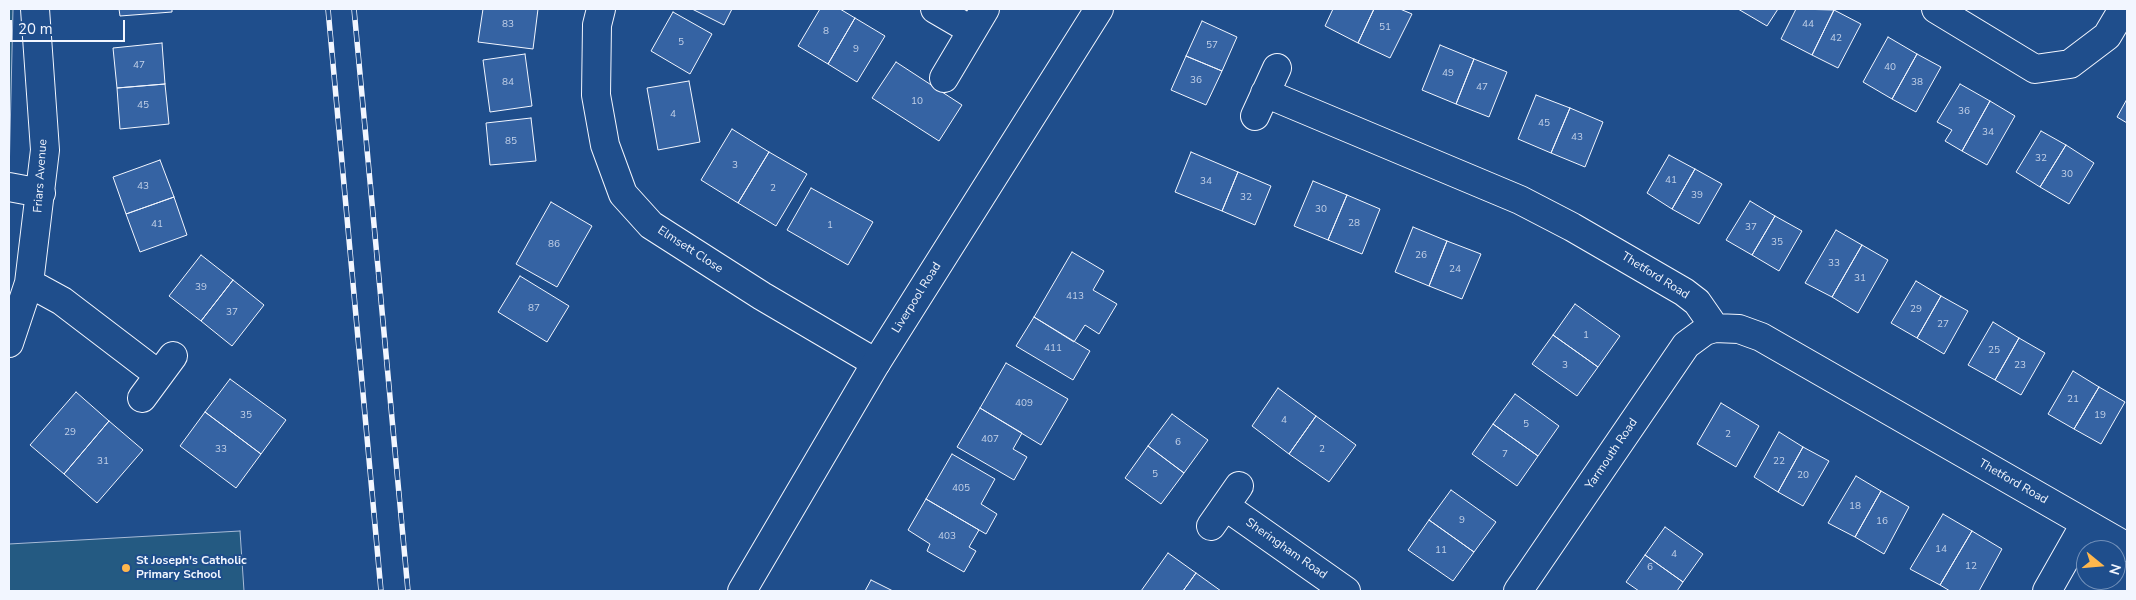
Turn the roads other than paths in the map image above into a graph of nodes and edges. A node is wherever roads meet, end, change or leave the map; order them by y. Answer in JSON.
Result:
{"nodes":[{"id":1,"x":35,"y":9,"type":"edge"},
{"id":2,"x":601,"y":9,"type":"edge"},
{"id":3,"x":934,"y":9,"type":"edge"},
{"id":4,"x":1099,"y":9,"type":"edge"},
{"id":5,"x":1936,"y":9,"type":"edge"},
{"id":6,"x":2123,"y":9,"type":"edge"},
{"id":7,"x":978,"y":20,"type":"edge"},
{"id":8,"x":1276,"y":68,"type":"dead end"},
{"id":9,"x":944,"y":78,"type":"dead end"},
{"id":10,"x":9,"y":187,"type":"edge"},
{"id":11,"x":41,"y":193,"type":"junction"},
{"id":12,"x":29,"y":283,"type":"junction"},
{"id":13,"x":1715,"y":328,"type":"junction"},
{"id":14,"x":9,"y":343,"type":"edge"},
{"id":15,"x":876,"y":362,"type":"junction"},
{"id":16,"x":142,"y":398,"type":"dead end"},
{"id":17,"x":1225,"y":506,"type":"dead end"},
{"id":18,"x":2085,"y":524,"type":"junction"},
{"id":19,"x":2127,"y":548,"type":"edge"},
{"id":20,"x":742,"y":591,"type":"edge"},
{"id":21,"x":1346,"y":591,"type":"edge"},
{"id":22,"x":1518,"y":591,"type":"edge"},
{"id":23,"x":2047,"y":591,"type":"edge"}],
"edges":[{"from":1,"to":11,"type":"main road","name":"Friars Avenue"},
{"from":2,"to":15,"type":"main road","name":"Elmsett Close"},
{"from":3,"to":7,"type":"main road"},
{"from":4,"to":15,"type":"main road","name":"Liverpool Road"},
{"from":5,"to":6,"type":"main road"},
{"from":7,"to":9,"type":"main road"},
{"from":8,"to":13,"type":"main road","name":"Thetford Road"},
{"from":10,"to":11,"type":"main road"},
{"from":11,"to":12,"type":"main road","name":"Friars Avenue"},
{"from":12,"to":14,"type":"main road","name":"Friars Avenue"},
{"from":12,"to":16,"type":"main road"},
{"from":13,"to":18,"type":"main road","name":"Thetford Road"},
{"from":13,"to":22,"type":"main road","name":"Yarmouth Road"},
{"from":15,"to":20,"type":"main road","name":"Liverpool Road"},
{"from":17,"to":21,"type":"main road","name":"Sheringham Road"},
{"from":18,"to":19,"type":"main road","name":"Thetford Road"},
{"from":18,"to":23,"type":"main road"}]}
